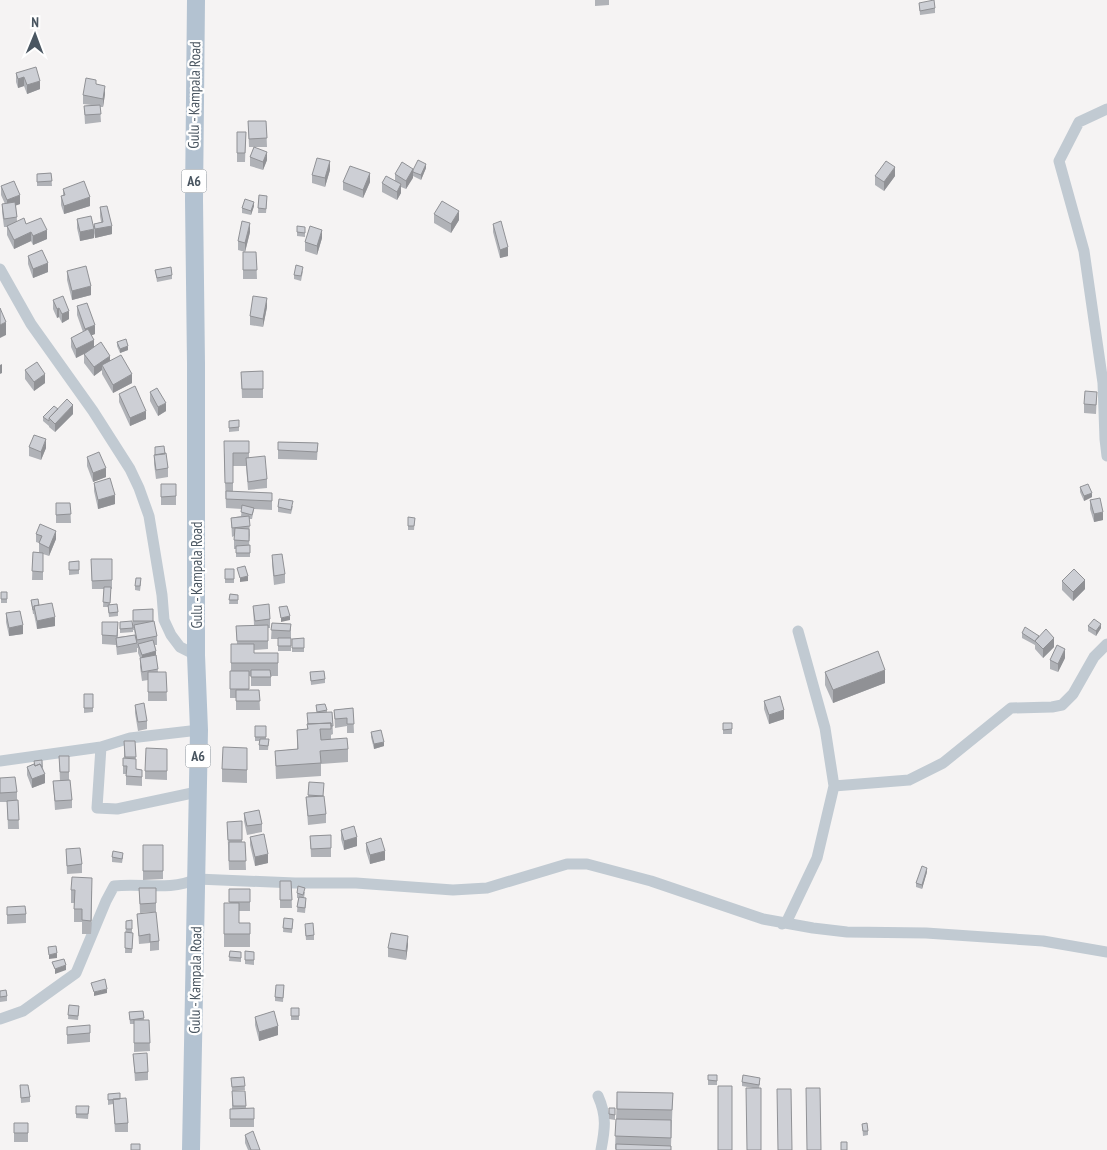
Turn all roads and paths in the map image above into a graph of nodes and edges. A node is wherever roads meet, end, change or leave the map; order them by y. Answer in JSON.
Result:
{"nodes":[{"id":1,"x":196,"y":0,"type":"edge"},
{"id":2,"x":1107,"y":109,"type":"edge"},
{"id":3,"x":0,"y":269,"type":"edge"},
{"id":4,"x":1107,"y":456,"type":"edge"},
{"id":5,"x":798,"y":631,"type":"dead end"},
{"id":6,"x":1107,"y":644,"type":"edge"},
{"id":7,"x":196,"y":655,"type":"junction"},
{"id":8,"x":199,"y":730,"type":"junction"},
{"id":9,"x":101,"y":747,"type":"junction"},
{"id":10,"x":0,"y":761,"type":"edge"},
{"id":11,"x":834,"y":786,"type":"junction"},
{"id":12,"x":197,"y":792,"type":"junction"},
{"id":13,"x":197,"y":879,"type":"junction"},
{"id":14,"x":784,"y":924,"type":"junction"},
{"id":15,"x":1107,"y":952,"type":"edge"},
{"id":16,"x":0,"y":1019,"type":"edge"},
{"id":17,"x":598,"y":1096,"type":"dead end"},
{"id":18,"x":191,"y":1150,"type":"edge"},
{"id":19,"x":601,"y":1150,"type":"edge"}],
"edges":[{"from":1,"to":7,"type":"main road","name":"Gulu - Kampala Road","number":"A6"},
{"from":2,"to":4,"type":"street"},
{"from":3,"to":7,"type":"street"},
{"from":5,"to":11,"type":"street"},
{"from":6,"to":11,"type":"street"},
{"from":7,"to":8,"type":"main road","name":"Gulu - Kampala Road","number":"A6"},
{"from":8,"to":9,"type":"street"},
{"from":8,"to":12,"type":"main road","name":"Gulu - Kampala Road","number":"A6"},
{"from":9,"to":10,"type":"street"},
{"from":9,"to":12,"type":"street"},
{"from":11,"to":14,"type":"street"},
{"from":12,"to":13,"type":"main road","name":"Gulu - Kampala Road","number":"A6"},
{"from":13,"to":14,"type":"street"},
{"from":13,"to":16,"type":"street"},
{"from":13,"to":18,"type":"main road","name":"Gulu - Kampala Road","number":"A6"},
{"from":14,"to":15,"type":"street"},
{"from":17,"to":19,"type":"street"}]}
